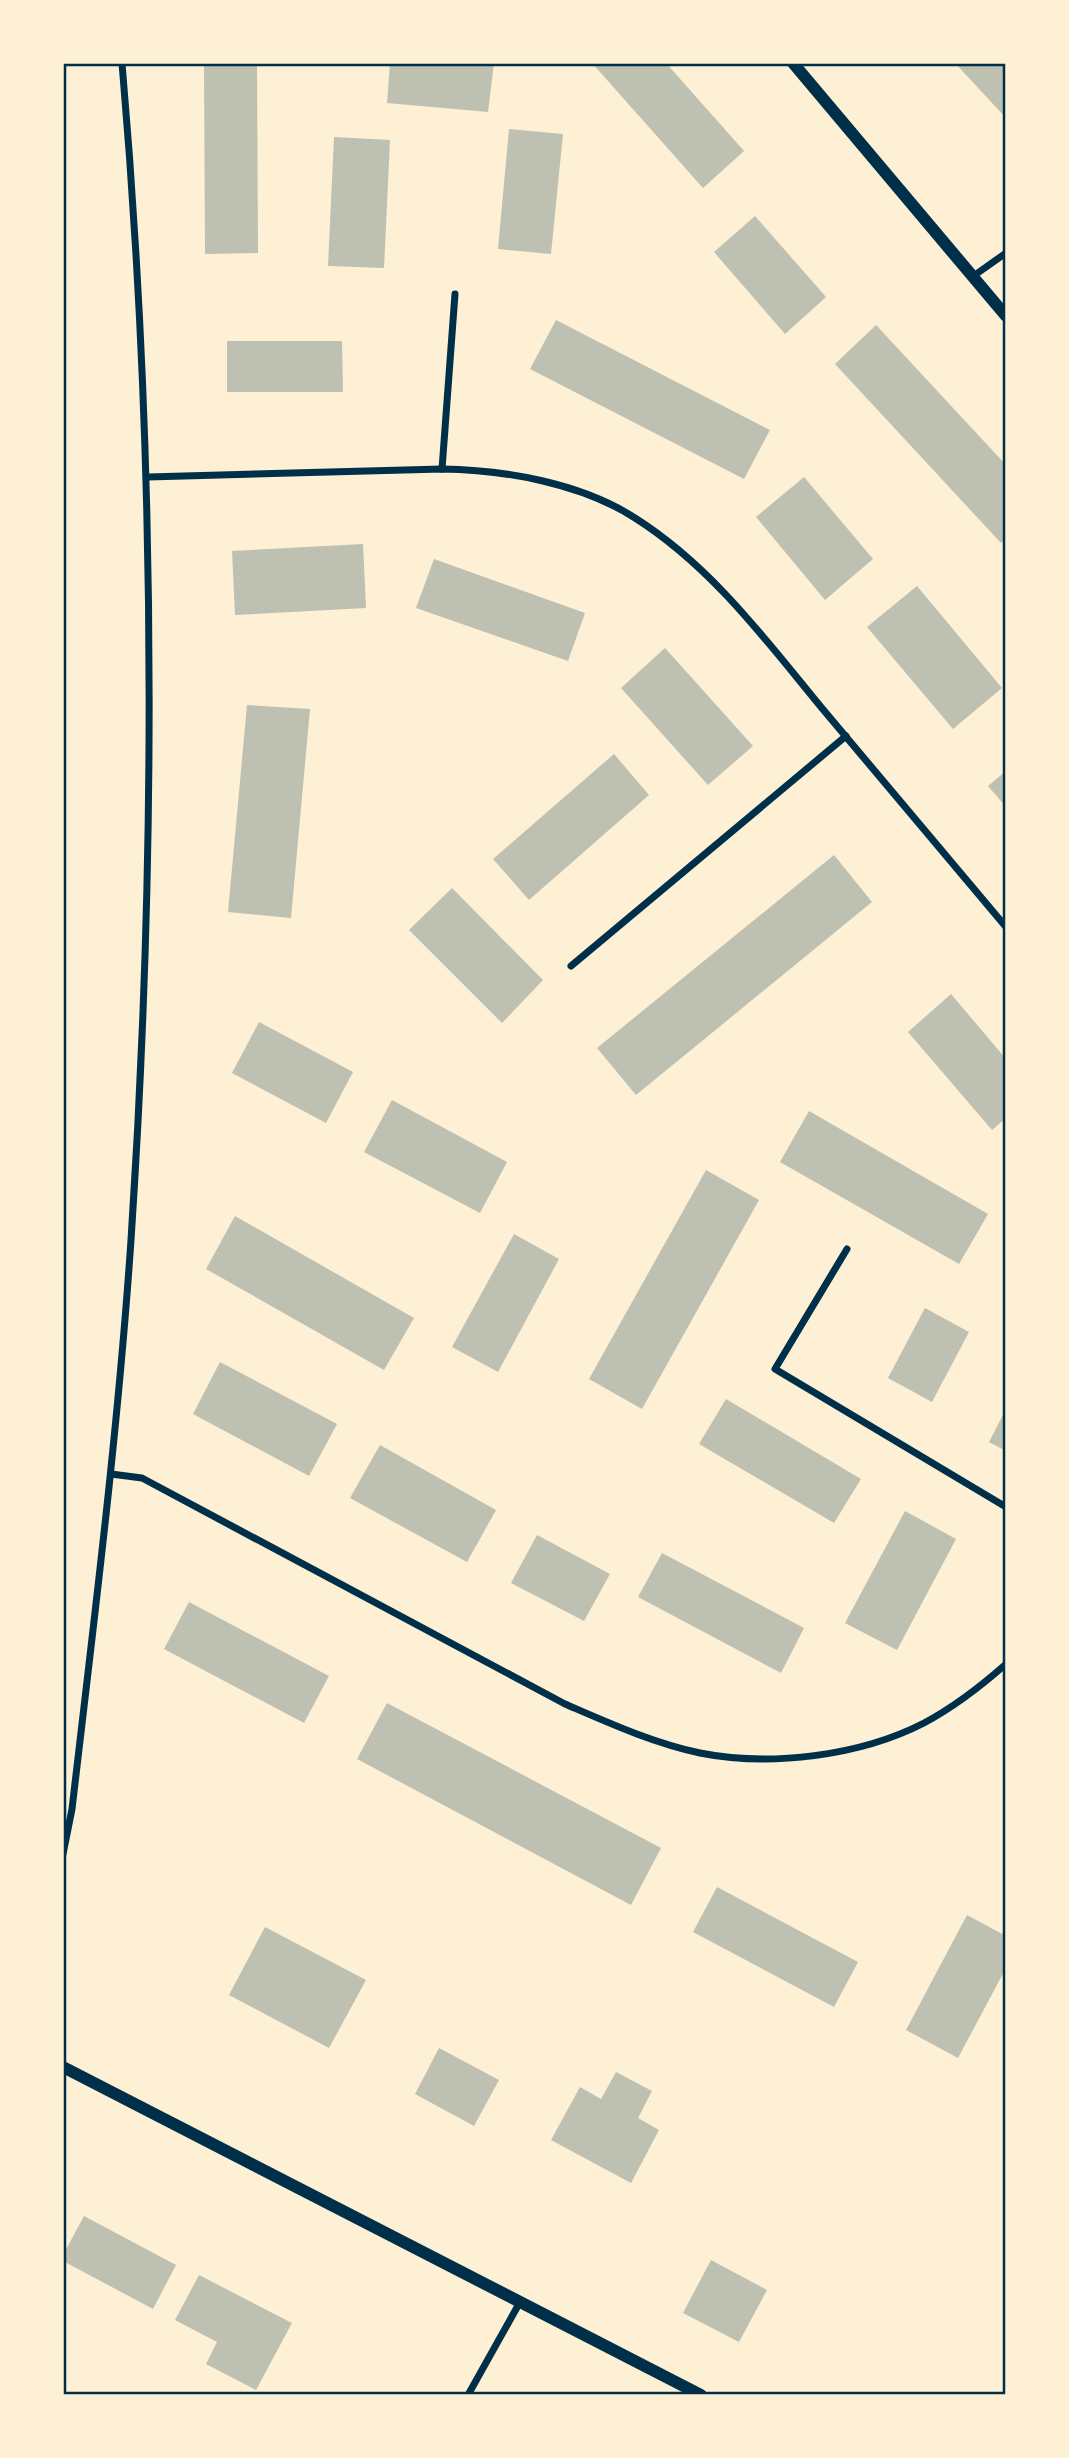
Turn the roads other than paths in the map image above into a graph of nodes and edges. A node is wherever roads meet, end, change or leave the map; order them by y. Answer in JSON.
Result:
{"nodes":[{"id":1,"x":122,"y":63,"type":"edge"},
{"id":2,"x":793,"y":63,"type":"edge"},
{"id":3,"x":1006,"y":253,"type":"edge"},
{"id":4,"x":972,"y":276,"type":"junction"},
{"id":5,"x":455,"y":294,"type":"dead end"},
{"id":6,"x":1006,"y":316,"type":"edge"},
{"id":7,"x":442,"y":469,"type":"junction"},
{"id":8,"x":148,"y":477,"type":"junction"},
{"id":9,"x":846,"y":736,"type":"junction"},
{"id":10,"x":1006,"y":927,"type":"edge"},
{"id":11,"x":571,"y":966,"type":"dead end"},
{"id":12,"x":847,"y":1249,"type":"dead end"},
{"id":13,"x":110,"y":1474,"type":"junction"},
{"id":14,"x":1006,"y":1507,"type":"edge"},
{"id":15,"x":1006,"y":1664,"type":"edge"},
{"id":16,"x":63,"y":1854,"type":"edge"},
{"id":17,"x":63,"y":2067,"type":"edge"},
{"id":18,"x":520,"y":2302,"type":"junction"},
{"id":19,"x":468,"y":2395,"type":"edge"},
{"id":20,"x":701,"y":2395,"type":"edge"}],
"edges":[{"from":1,"to":8,"type":"street"},
{"from":2,"to":4,"type":"street"},
{"from":3,"to":4,"type":"street"},
{"from":4,"to":6,"type":"street"},
{"from":5,"to":7,"type":"street"},
{"from":7,"to":8,"type":"street"},
{"from":7,"to":9,"type":"street"},
{"from":8,"to":13,"type":"street"},
{"from":9,"to":10,"type":"street"},
{"from":9,"to":11,"type":"street"},
{"from":12,"to":14,"type":"street"},
{"from":13,"to":15,"type":"street"},
{"from":13,"to":16,"type":"street"},
{"from":17,"to":18,"type":"street"},
{"from":18,"to":19,"type":"street"},
{"from":18,"to":20,"type":"street"}]}
